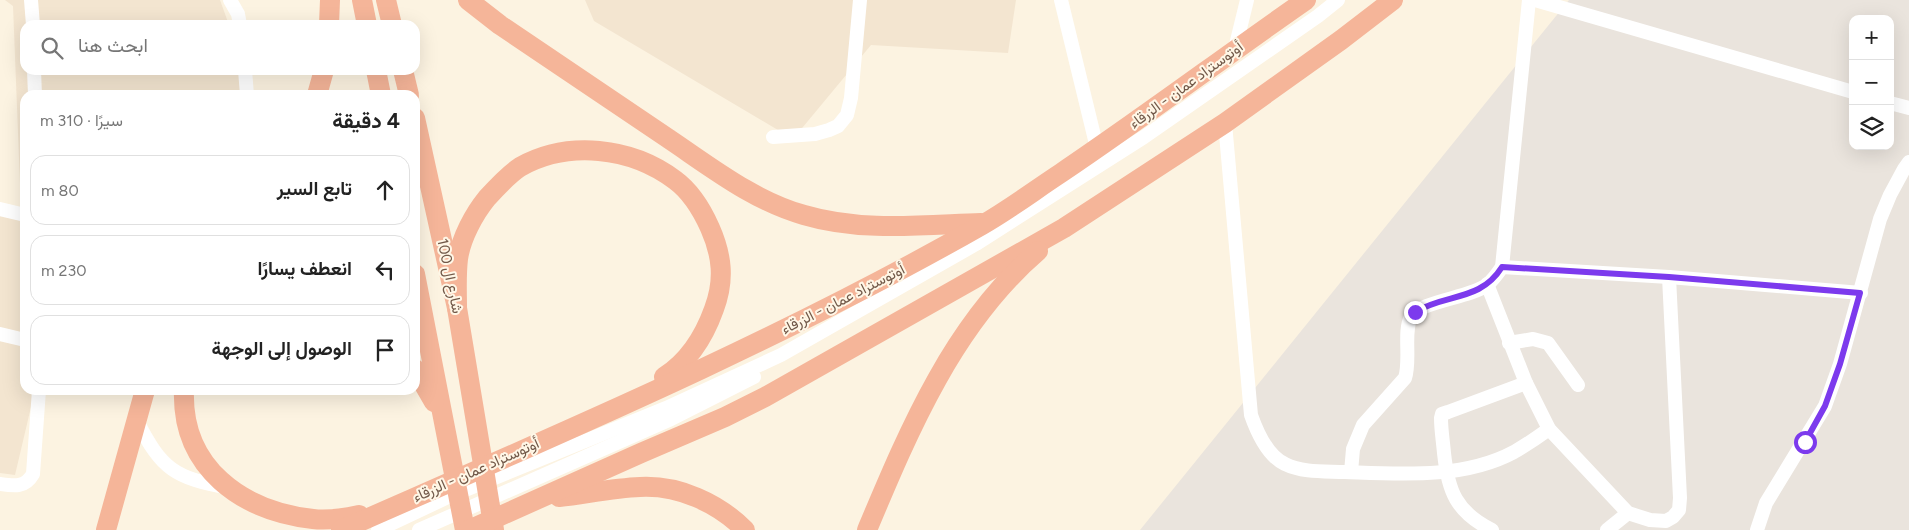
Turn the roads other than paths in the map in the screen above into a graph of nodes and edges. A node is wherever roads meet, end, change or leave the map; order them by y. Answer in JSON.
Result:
{"nodes":[{"id":1,"x":31,"y":0,"type":"edge"},
{"id":2,"x":230,"y":0,"type":"edge"},
{"id":3,"x":330,"y":0,"type":"edge"},
{"id":4,"x":362,"y":0,"type":"edge"},
{"id":5,"x":386,"y":0,"type":"edge"},
{"id":6,"x":468,"y":0,"type":"edge"},
{"id":7,"x":860,"y":0,"type":"edge"},
{"id":8,"x":1061,"y":0,"type":"edge"},
{"id":9,"x":1247,"y":0,"type":"edge"},
{"id":10,"x":1306,"y":0,"type":"edge"},
{"id":11,"x":1338,"y":0,"type":"edge"},
{"id":12,"x":1350,"y":0,"type":"edge"},
{"id":13,"x":1393,"y":0,"type":"edge"},
{"id":14,"x":1529,"y":0,"type":"edge"},
{"id":15,"x":1535,"y":0,"type":"edge"},
{"id":16,"x":33,"y":20,"type":"edge"},
{"id":17,"x":239,"y":20,"type":"edge"},
{"id":18,"x":329,"y":20,"type":"edge"},
{"id":19,"x":367,"y":20,"type":"edge"},
{"id":20,"x":391,"y":20,"type":"edge"},
{"id":21,"x":1235,"y":49,"type":"junction"},
{"id":22,"x":34,"y":75,"type":"edge"},
{"id":23,"x":245,"y":75,"type":"edge"},
{"id":24,"x":323,"y":75,"type":"edge"},
{"id":25,"x":377,"y":75,"type":"edge"},
{"id":26,"x":404,"y":75,"type":"edge"},
{"id":27,"x":35,"y":90,"type":"edge"},
{"id":28,"x":247,"y":90,"type":"edge"},
{"id":29,"x":318,"y":90,"type":"edge"},
{"id":30,"x":380,"y":90,"type":"edge"},
{"id":31,"x":408,"y":90,"type":"edge"},
{"id":32,"x":1849,"y":91,"type":"edge"},
{"id":33,"x":1894,"y":104,"type":"edge"},
{"id":34,"x":1909,"y":108,"type":"edge"},
{"id":35,"x":1225,"y":123,"type":"junction"},
{"id":36,"x":774,"y":137,"type":"dead end"},
{"id":37,"x":420,"y":141,"type":"edge"},
{"id":38,"x":1097,"y":148,"type":"junction"},
{"id":39,"x":1909,"y":162,"type":"edge"},
{"id":40,"x":0,"y":210,"type":"edge"},
{"id":41,"x":20,"y":214,"type":"edge"},
{"id":42,"x":985,"y":223,"type":"junction"},
{"id":43,"x":1064,"y":228,"type":"junction"},
{"id":44,"x":1502,"y":267,"type":"junction"},
{"id":45,"x":1669,"y":277,"type":"junction"},
{"id":46,"x":1487,"y":284,"type":"junction"},
{"id":47,"x":1860,"y":293,"type":"junction"},
{"id":48,"x":420,"y":300,"type":"edge"},
{"id":49,"x":457,"y":308,"type":"junction"},
{"id":50,"x":0,"y":334,"type":"edge"},
{"id":51,"x":20,"y":339,"type":"edge"},
{"id":52,"x":1509,"y":343,"type":"junction"},
{"id":53,"x":420,"y":378,"type":"edge"},
{"id":54,"x":1526,"y":383,"type":"junction"},
{"id":55,"x":1578,"y":385,"type":"dead end"},
{"id":56,"x":39,"y":395,"type":"edge"},
{"id":57,"x":144,"y":395,"type":"edge"},
{"id":58,"x":184,"y":395,"type":"edge"},
{"id":59,"x":621,"y":405,"type":"junction"},
{"id":60,"x":442,"y":416,"type":"junction"},
{"id":61,"x":137,"y":420,"type":"junction"},
{"id":62,"x":1550,"y":429,"type":"junction"},
{"id":63,"x":1351,"y":472,"type":"junction"},
{"id":64,"x":1446,"y":472,"type":"junction"},
{"id":65,"x":0,"y":484,"type":"edge"},
{"id":66,"x":232,"y":488,"type":"junction"},
{"id":67,"x":542,"y":498,"type":"junction"},
{"id":68,"x":1628,"y":513,"type":"junction"},
{"id":69,"x":379,"y":521,"type":"edge"},
{"id":70,"x":106,"y":530,"type":"edge"},
{"id":71,"x":341,"y":530,"type":"edge"},
{"id":72,"x":419,"y":530,"type":"edge"},
{"id":73,"x":467,"y":530,"type":"edge"},
{"id":74,"x":494,"y":530,"type":"edge"},
{"id":75,"x":745,"y":530,"type":"edge"},
{"id":76,"x":867,"y":530,"type":"edge"},
{"id":77,"x":1492,"y":530,"type":"edge"},
{"id":78,"x":1607,"y":530,"type":"edge"},
{"id":79,"x":1757,"y":530,"type":"edge"}],
"edges":[{"from":1,"to":16,"type":"street"},
{"from":2,"to":17,"type":"street"},
{"from":3,"to":18,"type":"highway"},
{"from":4,"to":19,"type":"highway"},
{"from":5,"to":20,"type":"highway"},
{"from":6,"to":42,"type":"highway"},
{"from":7,"to":36,"type":"street"},
{"from":8,"to":38,"type":"street"},
{"from":9,"to":21,"type":"street"},
{"from":10,"to":21,"type":"highway","name":"أوتوستراد عمان - الزرقاء"},
{"from":11,"to":69,"type":"street"},
{"from":12,"to":72,"type":"street"},
{"from":13,"to":35,"type":"highway"},
{"from":14,"to":44,"type":"street"},
{"from":15,"to":32,"type":"street"},
{"from":21,"to":38,"type":"highway","name":"أوتوستراد عمان - الزرقاء"},
{"from":22,"to":27,"type":"street"},
{"from":23,"to":28,"type":"street"},
{"from":24,"to":29,"type":"highway"},
{"from":25,"to":30,"type":"highway"},
{"from":26,"to":31,"type":"highway"},
{"from":33,"to":34,"type":"street"},
{"from":35,"to":43,"type":"highway"},
{"from":35,"to":63,"type":"street"},
{"from":37,"to":49,"type":"highway","name":"شارع ال 100"},
{"from":38,"to":42,"type":"highway","name":"أوتوستراد عمان - الزرقاء"},
{"from":39,"to":47,"type":"street"},
{"from":40,"to":41,"type":"street"},
{"from":42,"to":59,"type":"highway","name":"أوتوستراد عمان - الزرقاء"},
{"from":43,"to":67,"type":"highway"},
{"from":43,"to":76,"type":"highway"},
{"from":44,"to":45,"type":"street"},
{"from":44,"to":46,"type":"street"},
{"from":45,"to":47,"type":"street"},
{"from":45,"to":68,"type":"street"},
{"from":46,"to":52,"type":"street"},
{"from":46,"to":63,"type":"street"},
{"from":47,"to":79,"type":"street"},
{"from":48,"to":60,"type":"highway"},
{"from":49,"to":59,"type":"highway"},
{"from":49,"to":74,"type":"highway","name":"شارع ال 100"},
{"from":50,"to":51,"type":"street"},
{"from":52,"to":54,"type":"street"},
{"from":52,"to":55,"type":"street"},
{"from":53,"to":60,"type":"highway"},
{"from":54,"to":62,"type":"street"},
{"from":54,"to":64,"type":"street"},
{"from":56,"to":65,"type":"street"},
{"from":57,"to":61,"type":"highway"},
{"from":58,"to":66,"type":"highway"},
{"from":59,"to":69,"type":"highway","name":"أوتوستراد عمان - الزرقاء"},
{"from":60,"to":73,"type":"highway"},
{"from":61,"to":66,"type":"street"},
{"from":61,"to":70,"type":"highway"},
{"from":62,"to":64,"type":"street"},
{"from":62,"to":68,"type":"street"},
{"from":63,"to":64,"type":"street"},
{"from":64,"to":77,"type":"street"},
{"from":66,"to":69,"type":"highway"},
{"from":67,"to":73,"type":"highway"},
{"from":67,"to":75,"type":"highway"},
{"from":68,"to":78,"type":"street"},
{"from":69,"to":71,"type":"highway","name":"أوتوستراد عمان - الزرقاء"}]}
